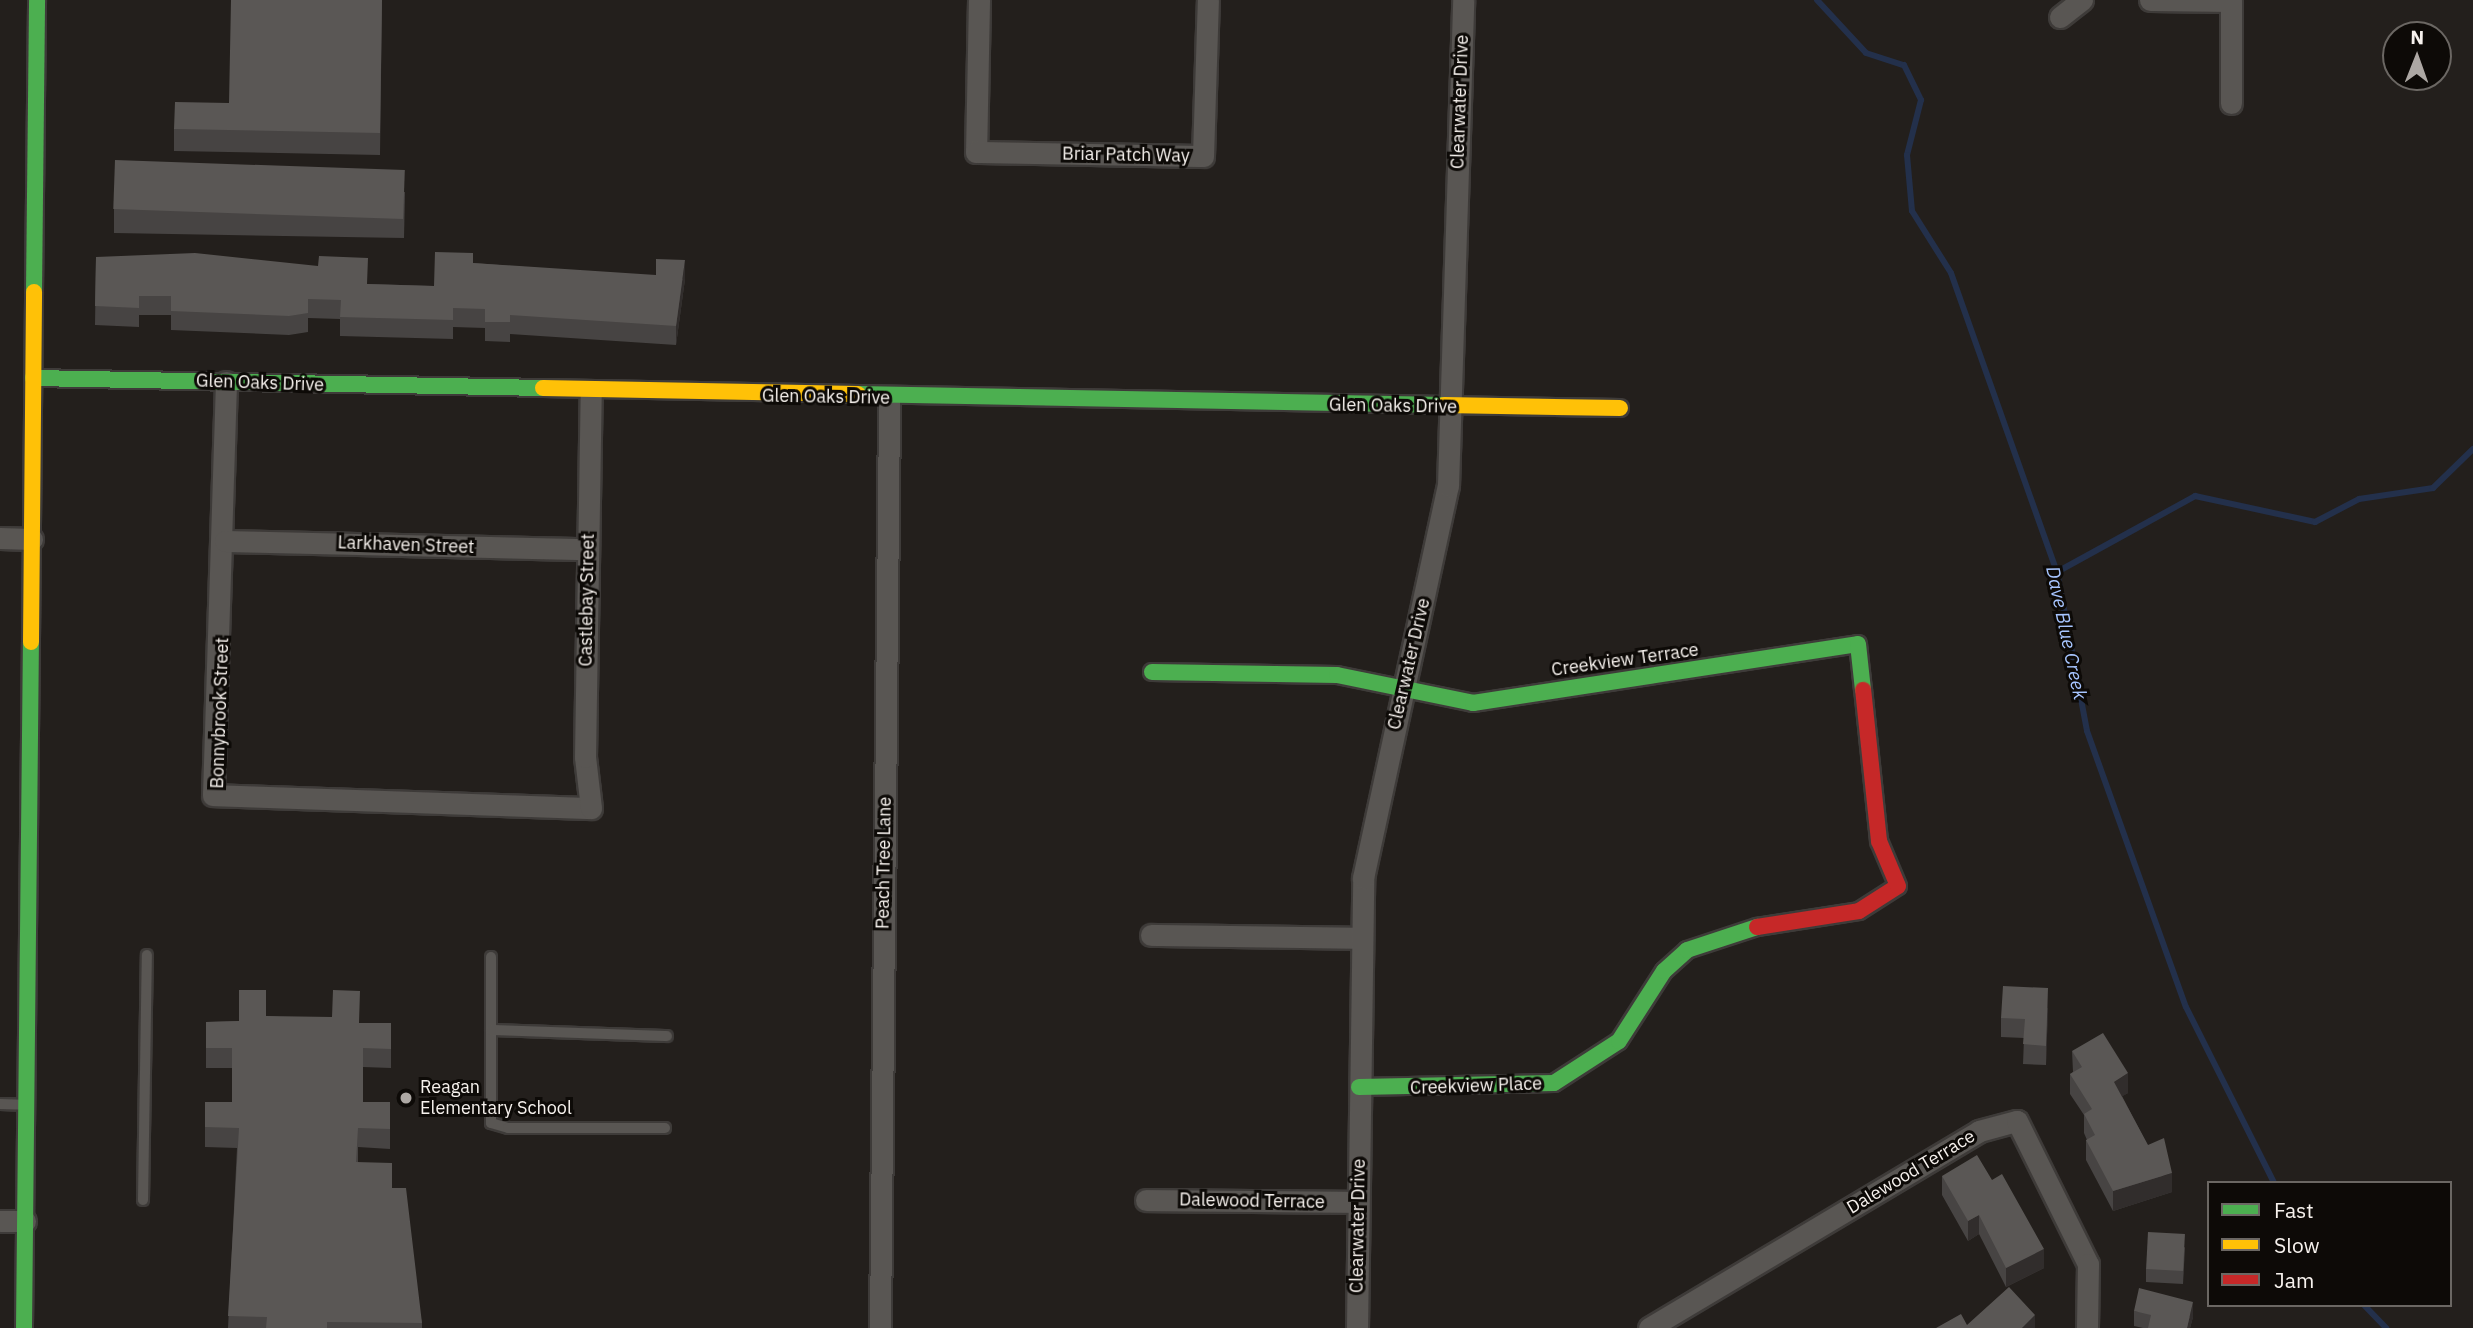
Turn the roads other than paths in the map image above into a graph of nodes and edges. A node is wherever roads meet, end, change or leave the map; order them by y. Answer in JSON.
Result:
{"nodes":[{"id":1,"x":37,"y":0,"type":"edge"},
{"id":2,"x":979,"y":0,"type":"edge"},
{"id":3,"x":1208,"y":0,"type":"edge"},
{"id":4,"x":1463,"y":0,"type":"edge"},
{"id":5,"x":2082,"y":0,"type":"edge"},
{"id":6,"x":2150,"y":0,"type":"edge"},
{"id":7,"x":2231,"y":0,"type":"edge"},
{"id":8,"x":2060,"y":17,"type":"dead end"},
{"id":9,"x":2231,"y":103,"type":"dead end"},
{"id":10,"x":33,"y":378,"type":"junction"},
{"id":11,"x":226,"y":382,"type":"junction"},
{"id":12,"x":591,"y":393,"type":"junction"},
{"id":13,"x":889,"y":399,"type":"junction"},
{"id":14,"x":1453,"y":407,"type":"junction"},
{"id":15,"x":1620,"y":408,"type":"dead end"},
{"id":16,"x":0,"y":538,"type":"edge"},
{"id":17,"x":32,"y":539,"type":"junction"},
{"id":18,"x":225,"y":541,"type":"junction"},
{"id":19,"x":587,"y":549,"type":"junction"},
{"id":20,"x":1152,"y":672,"type":"dead end"},
{"id":21,"x":1404,"y":689,"type":"junction"},
{"id":22,"x":591,"y":808,"type":"joint"},
{"id":23,"x":1898,"y":886,"type":"joint"},
{"id":24,"x":1151,"y":935,"type":"dead end"},
{"id":25,"x":1361,"y":938,"type":"junction"},
{"id":26,"x":146,"y":955,"type":"dead end"},
{"id":27,"x":491,"y":957,"type":"dead end"},
{"id":28,"x":491,"y":1030,"type":"junction"},
{"id":29,"x":667,"y":1036,"type":"dead end"},
{"id":30,"x":1360,"y":1087,"type":"junction"},
{"id":31,"x":0,"y":1104,"type":"edge"},
{"id":32,"x":27,"y":1105,"type":"junction"},
{"id":33,"x":665,"y":1128,"type":"dead end"},
{"id":34,"x":143,"y":1200,"type":"dead end"},
{"id":35,"x":1146,"y":1200,"type":"dead end"},
{"id":36,"x":1358,"y":1202,"type":"junction"},
{"id":37,"x":0,"y":1221,"type":"edge"},
{"id":38,"x":26,"y":1221,"type":"junction"},
{"id":39,"x":24,"y":1328,"type":"edge"},
{"id":40,"x":880,"y":1328,"type":"edge"},
{"id":41,"x":1357,"y":1328,"type":"edge"},
{"id":42,"x":1649,"y":1328,"type":"edge"},
{"id":43,"x":2087,"y":1328,"type":"edge"}],
"edges":[{"from":1,"to":10,"type":"street"},
{"from":2,"to":3,"type":"street","name":"Briar Patch Way"},
{"from":4,"to":14,"type":"street","name":"Clearwater Drive"},
{"from":5,"to":8,"type":"street"},
{"from":6,"to":7,"type":"street"},
{"from":7,"to":9,"type":"street"},
{"from":10,"to":11,"type":"street","name":"Glen Oaks Drive"},
{"from":10,"to":17,"type":"street"},
{"from":11,"to":12,"type":"street","name":"Glen Oaks Drive"},
{"from":11,"to":18,"type":"street","name":"Bonnybrook Street"},
{"from":12,"to":13,"type":"street","name":"Glen Oaks Drive"},
{"from":12,"to":19,"type":"street","name":"Castlebay Street"},
{"from":13,"to":14,"type":"street","name":"Glen Oaks Drive"},
{"from":13,"to":40,"type":"street","name":"Peach Tree Lane"},
{"from":14,"to":15,"type":"street","name":"Glen Oaks Drive"},
{"from":14,"to":21,"type":"street","name":"Clearwater Drive"},
{"from":16,"to":17,"type":"street"},
{"from":17,"to":32,"type":"street"},
{"from":18,"to":19,"type":"street","name":"Larkhaven Street"},
{"from":18,"to":22,"type":"street","name":"Bonnybrook Street"},
{"from":19,"to":22,"type":"street","name":"Castlebay Street"},
{"from":20,"to":21,"type":"street","name":"Creekview Terrace"},
{"from":21,"to":23,"type":"street","name":"Creekview Terrace"},
{"from":21,"to":25,"type":"street","name":"Clearwater Drive"},
{"from":23,"to":30,"type":"street","name":"Creekview Place"},
{"from":24,"to":25,"type":"street"},
{"from":25,"to":30,"type":"street","name":"Clearwater Drive"},
{"from":26,"to":34,"type":"lane"},
{"from":27,"to":28,"type":"lane"},
{"from":28,"to":29,"type":"lane"},
{"from":28,"to":33,"type":"lane"},
{"from":30,"to":36,"type":"street","name":"Clearwater Drive"},
{"from":31,"to":32,"type":"lane"},
{"from":32,"to":38,"type":"street"},
{"from":35,"to":36,"type":"street","name":"Dalewood Terrace"},
{"from":36,"to":41,"type":"street","name":"Clearwater Drive"},
{"from":37,"to":38,"type":"street"},
{"from":38,"to":39,"type":"street"},
{"from":42,"to":43,"type":"street","name":"Dalewood Terrace"}]}
